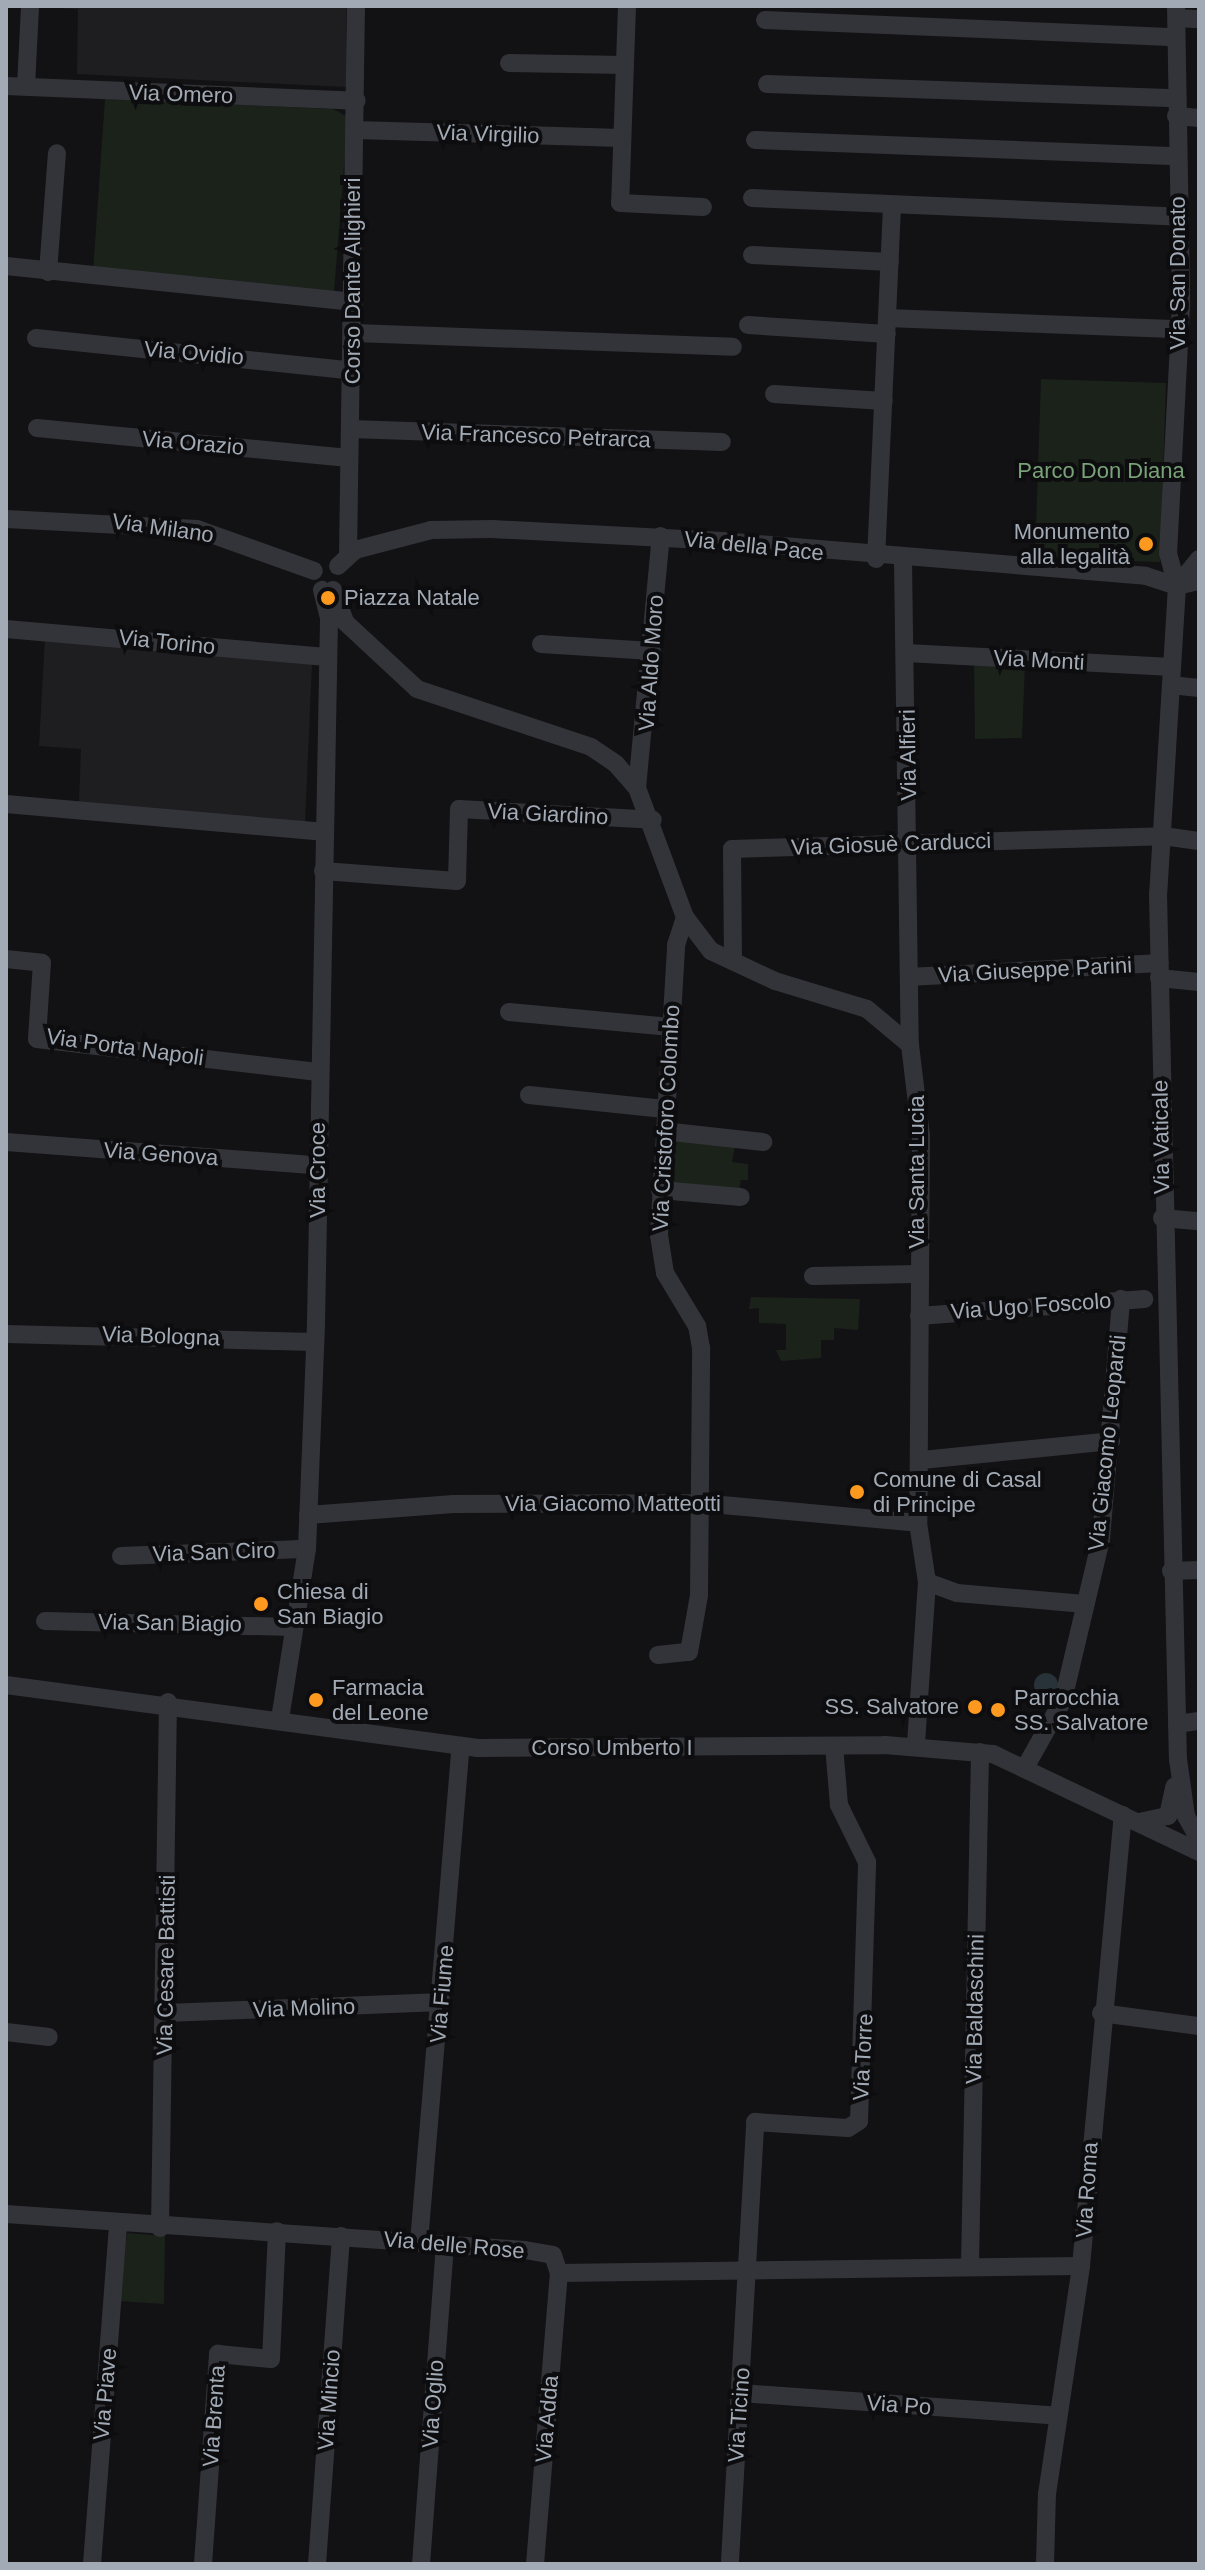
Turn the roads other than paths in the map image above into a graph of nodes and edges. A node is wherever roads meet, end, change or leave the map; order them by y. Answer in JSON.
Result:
{"nodes":[{"id":1,"x":30,"y":6,"type":"edge"},
{"id":2,"x":356,"y":6,"type":"edge"},
{"id":3,"x":627,"y":6,"type":"edge"},
{"id":4,"x":1199,"y":19,"type":"edge"},
{"id":5,"x":765,"y":20,"type":"dead end"},
{"id":6,"x":1176,"y":20,"type":"edge"},
{"id":7,"x":509,"y":63,"type":"dead end"},
{"id":8,"x":625,"y":65,"type":"junction"},
{"id":9,"x":767,"y":84,"type":"dead end"},
{"id":10,"x":6,"y":86,"type":"edge"},
{"id":11,"x":26,"y":86,"type":"junction"},
{"id":12,"x":357,"y":101,"type":"junction"},
{"id":13,"x":1176,"y":107,"type":"junction"},
{"id":14,"x":1199,"y":118,"type":"edge"},
{"id":15,"x":355,"y":130,"type":"junction"},
{"id":16,"x":621,"y":138,"type":"junction"},
{"id":17,"x":755,"y":140,"type":"dead end"},
{"id":18,"x":57,"y":153,"type":"dead end"},
{"id":19,"x":1177,"y":156,"type":"junction"},
{"id":20,"x":752,"y":198,"type":"dead end"},
{"id":21,"x":892,"y":205,"type":"junction"},
{"id":22,"x":703,"y":207,"type":"dead end"},
{"id":23,"x":1186,"y":213,"type":"edge"},
{"id":24,"x":752,"y":255,"type":"dead end"},
{"id":25,"x":890,"y":262,"type":"junction"},
{"id":26,"x":6,"y":266,"type":"edge"},
{"id":27,"x":48,"y":272,"type":"junction"},
{"id":28,"x":354,"y":302,"type":"junction"},
{"id":29,"x":1190,"y":307,"type":"edge"},
{"id":30,"x":748,"y":325,"type":"dead end"},
{"id":31,"x":887,"y":326,"type":"junction"},
{"id":32,"x":1179,"y":329,"type":"junction"},
{"id":33,"x":355,"y":333,"type":"junction"},
{"id":34,"x":36,"y":338,"type":"dead end"},
{"id":35,"x":733,"y":347,"type":"dead end"},
{"id":36,"x":353,"y":371,"type":"junction"},
{"id":37,"x":774,"y":394,"type":"dead end"},
{"id":38,"x":884,"y":401,"type":"junction"},
{"id":39,"x":37,"y":428,"type":"dead end"},
{"id":40,"x":351,"y":429,"type":"junction"},
{"id":41,"x":722,"y":442,"type":"dead end"},
{"id":42,"x":349,"y":458,"type":"junction"},
{"id":43,"x":6,"y":519,"type":"edge"},
{"id":44,"x":661,"y":536,"type":"junction"},
{"id":45,"x":876,"y":559,"type":"junction"},
{"id":46,"x":1199,"y":559,"type":"edge"},
{"id":47,"x":343,"y":560,"type":"junction"},
{"id":48,"x":903,"y":561,"type":"junction"},
{"id":49,"x":314,"y":571,"type":"junction"},
{"id":50,"x":1199,"y":581,"type":"edge"},
{"id":51,"x":1177,"y":586,"type":"junction"},
{"id":52,"x":328,"y":590,"type":"junction"},
{"id":53,"x":6,"y":629,"type":"edge"},
{"id":54,"x":541,"y":644,"type":"dead end"},
{"id":55,"x":652,"y":651,"type":"junction"},
{"id":56,"x":906,"y":653,"type":"junction"},
{"id":57,"x":327,"y":657,"type":"junction"},
{"id":58,"x":1171,"y":676,"type":"junction"},
{"id":59,"x":1199,"y":688,"type":"edge"},
{"id":60,"x":637,"y":788,"type":"junction"},
{"id":61,"x":6,"y":804,"type":"edge"},
{"id":62,"x":653,"y":820,"type":"junction"},
{"id":63,"x":323,"y":832,"type":"junction"},
{"id":64,"x":1163,"y":836,"type":"junction"},
{"id":65,"x":1199,"y":841,"type":"edge"},
{"id":66,"x":909,"y":842,"type":"junction"},
{"id":67,"x":323,"y":871,"type":"junction"},
{"id":68,"x":685,"y":917,"type":"junction"},
{"id":69,"x":6,"y":959,"type":"edge"},
{"id":70,"x":733,"y":961,"type":"junction"},
{"id":71,"x":1160,"y":970,"type":"junction"},
{"id":72,"x":909,"y":977,"type":"junction"},
{"id":73,"x":1199,"y":982,"type":"edge"},
{"id":74,"x":509,"y":1012,"type":"dead end"},
{"id":75,"x":670,"y":1027,"type":"junction"},
{"id":76,"x":910,"y":1045,"type":"junction"},
{"id":77,"x":320,"y":1072,"type":"junction"},
{"id":78,"x":529,"y":1095,"type":"dead end"},
{"id":79,"x":664,"y":1109,"type":"junction"},
{"id":80,"x":663,"y":1131,"type":"junction"},
{"id":81,"x":6,"y":1142,"type":"edge"},
{"id":82,"x":763,"y":1142,"type":"dead end"},
{"id":83,"x":315,"y":1165,"type":"junction"},
{"id":84,"x":660,"y":1190,"type":"junction"},
{"id":85,"x":741,"y":1197,"type":"dead end"},
{"id":86,"x":1162,"y":1218,"type":"junction"},
{"id":87,"x":1199,"y":1221,"type":"edge"},
{"id":88,"x":916,"y":1274,"type":"junction"},
{"id":89,"x":813,"y":1276,"type":"dead end"},
{"id":90,"x":1121,"y":1299,"type":"junction"},
{"id":91,"x":1144,"y":1299,"type":"dead end"},
{"id":92,"x":919,"y":1316,"type":"junction"},
{"id":93,"x":6,"y":1334,"type":"edge"},
{"id":94,"x":315,"y":1342,"type":"junction"},
{"id":95,"x":1111,"y":1441,"type":"junction"},
{"id":96,"x":922,"y":1460,"type":"junction"},
{"id":97,"x":700,"y":1503,"type":"junction"},
{"id":98,"x":308,"y":1515,"type":"junction"},
{"id":99,"x":918,"y":1523,"type":"junction"},
{"id":100,"x":307,"y":1549,"type":"junction"},
{"id":101,"x":121,"y":1556,"type":"dead end"},
{"id":102,"x":1199,"y":1570,"type":"edge"},
{"id":103,"x":1171,"y":1571,"type":"junction"},
{"id":104,"x":927,"y":1582,"type":"junction"},
{"id":105,"x":1085,"y":1604,"type":"junction"},
{"id":106,"x":45,"y":1621,"type":"dead end"},
{"id":107,"x":294,"y":1627,"type":"junction"},
{"id":108,"x":658,"y":1655,"type":"dead end"},
{"id":109,"x":6,"y":1685,"type":"edge"},
{"id":110,"x":168,"y":1702,"type":"junction"},
{"id":111,"x":280,"y":1719,"type":"junction"},
{"id":112,"x":1199,"y":1721,"type":"edge"},
{"id":113,"x":1177,"y":1724,"type":"junction"},
{"id":114,"x":916,"y":1745,"type":"junction"},
{"id":115,"x":461,"y":1746,"type":"junction"},
{"id":116,"x":834,"y":1746,"type":"junction"},
{"id":117,"x":980,"y":1752,"type":"junction"},
{"id":118,"x":1026,"y":1766,"type":"junction"},
{"id":119,"x":1130,"y":1818,"type":"junction"},
{"id":120,"x":1199,"y":1839,"type":"edge"},
{"id":121,"x":1199,"y":1852,"type":"edge"},
{"id":122,"x":442,"y":2002,"type":"junction"},
{"id":123,"x":166,"y":2013,"type":"junction"},
{"id":124,"x":1101,"y":2013,"type":"junction"},
{"id":125,"x":1199,"y":2026,"type":"edge"},
{"id":126,"x":6,"y":2032,"type":"edge"},
{"id":127,"x":49,"y":2037,"type":"dead end"},
{"id":128,"x":6,"y":2214,"type":"edge"},
{"id":129,"x":118,"y":2224,"type":"junction"},
{"id":130,"x":160,"y":2228,"type":"junction"},
{"id":131,"x":277,"y":2231,"type":"junction"},
{"id":132,"x":341,"y":2236,"type":"junction"},
{"id":133,"x":419,"y":2242,"type":"junction"},
{"id":134,"x":445,"y":2245,"type":"junction"},
{"id":135,"x":970,"y":2265,"type":"junction"},
{"id":136,"x":1081,"y":2266,"type":"junction"},
{"id":137,"x":750,"y":2269,"type":"junction"},
{"id":138,"x":559,"y":2273,"type":"junction"},
{"id":139,"x":741,"y":2393,"type":"junction"},
{"id":140,"x":1058,"y":2416,"type":"junction"},
{"id":141,"x":730,"y":2561,"type":"dead end"},
{"id":142,"x":92,"y":2564,"type":"edge"},
{"id":143,"x":203,"y":2564,"type":"edge"},
{"id":144,"x":317,"y":2564,"type":"edge"},
{"id":145,"x":421,"y":2564,"type":"edge"},
{"id":146,"x":535,"y":2564,"type":"edge"},
{"id":147,"x":1045,"y":2564,"type":"edge"}],
"edges":[{"from":1,"to":11,"type":"street"},
{"from":2,"to":12,"type":"street","name":"Corso Dante Alighieri"},
{"from":3,"to":8,"type":"street"},
{"from":4,"to":6,"type":"street"},
{"from":5,"to":6,"type":"street"},
{"from":6,"to":13,"type":"street","name":"Via San Donato"},
{"from":7,"to":8,"type":"street"},
{"from":8,"to":16,"type":"street"},
{"from":9,"to":13,"type":"street"},
{"from":10,"to":11,"type":"street","name":"Via Omero"},
{"from":11,"to":12,"type":"street","name":"Via Omero"},
{"from":12,"to":15,"type":"street","name":"Corso Dante Alighieri"},
{"from":13,"to":14,"type":"street"},
{"from":13,"to":19,"type":"street","name":"Via San Donato"},
{"from":15,"to":16,"type":"street","name":"Via Virgilio"},
{"from":15,"to":28,"type":"street","name":"Corso Dante Alighieri"},
{"from":16,"to":22,"type":"street"},
{"from":17,"to":19,"type":"street"},
{"from":18,"to":27,"type":"street"},
{"from":19,"to":23,"type":"street","name":"Via San Donato"},
{"from":20,"to":21,"type":"street"},
{"from":21,"to":23,"type":"street"},
{"from":21,"to":25,"type":"street"},
{"from":23,"to":29,"type":"street","name":"Via San Donato"},
{"from":24,"to":25,"type":"street"},
{"from":25,"to":31,"type":"street"},
{"from":26,"to":27,"type":"street"},
{"from":27,"to":28,"type":"street"},
{"from":28,"to":33,"type":"street","name":"Corso Dante Alighieri"},
{"from":29,"to":32,"type":"street","name":"Via San Donato"},
{"from":30,"to":31,"type":"street"},
{"from":31,"to":32,"type":"street"},
{"from":31,"to":38,"type":"street"},
{"from":32,"to":51,"type":"street","name":"Via San Donato"},
{"from":33,"to":35,"type":"street"},
{"from":33,"to":36,"type":"street","name":"Corso Dante Alighieri"},
{"from":34,"to":36,"type":"street","name":"Via Ovidio"},
{"from":36,"to":40,"type":"street","name":"Corso Dante Alighieri"},
{"from":37,"to":38,"type":"street"},
{"from":38,"to":45,"type":"street"},
{"from":39,"to":42,"type":"street","name":"Via Orazio"},
{"from":40,"to":41,"type":"street","name":"Via Francesco Petrarca"},
{"from":40,"to":42,"type":"street","name":"Corso Dante Alighieri"},
{"from":42,"to":47,"type":"street","name":"Corso Dante Alighieri"},
{"from":43,"to":49,"type":"street","name":"Via Milano"},
{"from":44,"to":45,"type":"street","name":"Via della Pace"},
{"from":44,"to":47,"type":"street","name":"Via della Pace"},
{"from":44,"to":55,"type":"street","name":"Via Aldo Moro"},
{"from":45,"to":48,"type":"street","name":"Via della Pace"},
{"from":46,"to":51,"type":"street"},
{"from":47,"to":49,"type":"street","name":"Via della Pace"},
{"from":47,"to":52,"type":"street","name":"Corso Dante Alighieri"},
{"from":48,"to":51,"type":"street","name":"Via della Pace"},
{"from":48,"to":56,"type":"street","name":"Via Alfieri"},
{"from":49,"to":52,"type":"street"},
{"from":50,"to":51,"type":"street"},
{"from":51,"to":58,"type":"street","name":"Via Vaticale"},
{"from":52,"to":57,"type":"street","name":"Via Croce"},
{"from":52,"to":60,"type":"street"},
{"from":53,"to":57,"type":"street","name":"Via Torino"},
{"from":54,"to":55,"type":"street"},
{"from":55,"to":60,"type":"street","name":"Via Aldo Moro"},
{"from":56,"to":58,"type":"street","name":"Via Monti"},
{"from":56,"to":66,"type":"street","name":"Via Alfieri"},
{"from":57,"to":63,"type":"street","name":"Via Croce"},
{"from":58,"to":59,"type":"street","name":"Via Monti"},
{"from":58,"to":64,"type":"street","name":"Via Vaticale"},
{"from":60,"to":62,"type":"street"},
{"from":61,"to":63,"type":"street"},
{"from":62,"to":67,"type":"street","name":"Via Giardino"},
{"from":62,"to":68,"type":"street"},
{"from":63,"to":67,"type":"street","name":"Via Croce"},
{"from":64,"to":65,"type":"street","name":"Via Giosuè Carducci"},
{"from":64,"to":66,"type":"street","name":"Via Giosuè Carducci"},
{"from":64,"to":71,"type":"street","name":"Via Vaticale"},
{"from":66,"to":70,"type":"street","name":"Via Giosuè Carducci"},
{"from":66,"to":72,"type":"street","name":"Via Alfieri"},
{"from":67,"to":77,"type":"street","name":"Via Croce"},
{"from":68,"to":70,"type":"street"},
{"from":68,"to":75,"type":"street","name":"Via Cristoforo Colombo"},
{"from":69,"to":77,"type":"street","name":"Via Porta Napoli"},
{"from":70,"to":76,"type":"street"},
{"from":71,"to":72,"type":"street","name":"Via Giuseppe Parini"},
{"from":71,"to":73,"type":"street","name":"Via Giuseppe Parini"},
{"from":71,"to":86,"type":"street","name":"Via Vaticale"},
{"from":72,"to":76,"type":"street","name":"Via Alfieri"},
{"from":74,"to":75,"type":"street"},
{"from":75,"to":79,"type":"street","name":"Via Cristoforo Colombo"},
{"from":76,"to":88,"type":"street","name":"Via Santa Lucia"},
{"from":77,"to":83,"type":"street","name":"Via Croce"},
{"from":78,"to":79,"type":"street"},
{"from":79,"to":80,"type":"street","name":"Via Cristoforo Colombo"},
{"from":80,"to":82,"type":"street"},
{"from":80,"to":84,"type":"street","name":"Via Cristoforo Colombo"},
{"from":81,"to":83,"type":"street","name":"Via Genova"},
{"from":83,"to":94,"type":"street","name":"Via Croce"},
{"from":84,"to":85,"type":"street"},
{"from":84,"to":97,"type":"street","name":"Via Cristoforo Colombo"},
{"from":86,"to":87,"type":"street"},
{"from":86,"to":103,"type":"street","name":"Via Vaticale"},
{"from":88,"to":89,"type":"street"},
{"from":88,"to":92,"type":"street","name":"Via Santa Lucia"},
{"from":90,"to":91,"type":"street","name":"Via Ugo Foscolo"},
{"from":90,"to":92,"type":"street","name":"Via Ugo Foscolo"},
{"from":90,"to":95,"type":"street","name":"Via Giacomo Leopardi"},
{"from":92,"to":96,"type":"street","name":"Via Santa Lucia"},
{"from":93,"to":94,"type":"street","name":"Via Bologna"},
{"from":94,"to":98,"type":"street","name":"Via Croce"},
{"from":95,"to":96,"type":"street"},
{"from":95,"to":105,"type":"street","name":"Via Giacomo Leopardi"},
{"from":96,"to":99,"type":"street","name":"Via Santa Lucia"},
{"from":97,"to":98,"type":"street","name":"Via Giacomo Matteotti"},
{"from":97,"to":99,"type":"street","name":"Via Giacomo Matteotti"},
{"from":97,"to":108,"type":"street","name":"Via Cristoforo Colombo"},
{"from":98,"to":100,"type":"street","name":"Via Croce"},
{"from":99,"to":104,"type":"street","name":"Via Santa Lucia"},
{"from":100,"to":101,"type":"street","name":"Via San Ciro"},
{"from":100,"to":107,"type":"street","name":"Via Croce"},
{"from":102,"to":103,"type":"street"},
{"from":103,"to":113,"type":"street","name":"Via Vaticale"},
{"from":104,"to":105,"type":"street"},
{"from":104,"to":114,"type":"street","name":"Via Santa Lucia"},
{"from":105,"to":118,"type":"street","name":"Via Giacomo Leopardi"},
{"from":106,"to":107,"type":"street","name":"Via San Biagio"},
{"from":107,"to":111,"type":"street","name":"Via Croce"},
{"from":109,"to":110,"type":"street","name":"Corso Umberto I"},
{"from":110,"to":111,"type":"street","name":"Corso Umberto I"},
{"from":110,"to":123,"type":"street","name":"Via Cesare Battisti"},
{"from":111,"to":115,"type":"street","name":"Corso Umberto I"},
{"from":112,"to":113,"type":"street"},
{"from":113,"to":119,"type":"street","name":"Via Vaticale"},
{"from":113,"to":120,"type":"street","name":"Via Vaticale"},
{"from":114,"to":116,"type":"street","name":"Corso Umberto I"},
{"from":114,"to":117,"type":"street","name":"Corso Umberto I"},
{"from":115,"to":116,"type":"street","name":"Corso Umberto I"},
{"from":115,"to":122,"type":"street","name":"Via Fiume"},
{"from":116,"to":137,"type":"street","name":"Via Torre"},
{"from":117,"to":118,"type":"street","name":"Corso Umberto I"},
{"from":117,"to":135,"type":"street","name":"Via Baldaschini"},
{"from":118,"to":119,"type":"street","name":"Corso Umberto I"},
{"from":119,"to":121,"type":"street","name":"Corso Umberto I"},
{"from":119,"to":124,"type":"street","name":"Via Roma"},
{"from":122,"to":123,"type":"street","name":"Via Molino"},
{"from":122,"to":133,"type":"street","name":"Via Fiume"},
{"from":123,"to":130,"type":"street","name":"Via Cesare Battisti"},
{"from":124,"to":125,"type":"street"},
{"from":124,"to":136,"type":"street","name":"Via Roma"},
{"from":126,"to":127,"type":"street"},
{"from":128,"to":129,"type":"street","name":"Via delle Rose"},
{"from":129,"to":130,"type":"street","name":"Via delle Rose"},
{"from":129,"to":142,"type":"street","name":"Via Piave"},
{"from":130,"to":131,"type":"street","name":"Via delle Rose"},
{"from":131,"to":132,"type":"street","name":"Via delle Rose"},
{"from":131,"to":143,"type":"street","name":"Via Brenta"},
{"from":132,"to":133,"type":"street","name":"Via delle Rose"},
{"from":132,"to":144,"type":"street","name":"Via Mincio"},
{"from":133,"to":134,"type":"street","name":"Via delle Rose"},
{"from":134,"to":138,"type":"street","name":"Via delle Rose"},
{"from":134,"to":145,"type":"street","name":"Via Oglio"},
{"from":135,"to":136,"type":"street"},
{"from":135,"to":137,"type":"street"},
{"from":136,"to":140,"type":"street","name":"Via Roma"},
{"from":137,"to":138,"type":"street"},
{"from":137,"to":139,"type":"street","name":"Via Ticino"},
{"from":138,"to":146,"type":"street","name":"Via Adda"},
{"from":139,"to":140,"type":"street","name":"Via Po"},
{"from":139,"to":141,"type":"street","name":"Via Ticino"},
{"from":140,"to":147,"type":"street","name":"Via Roma"}]}
